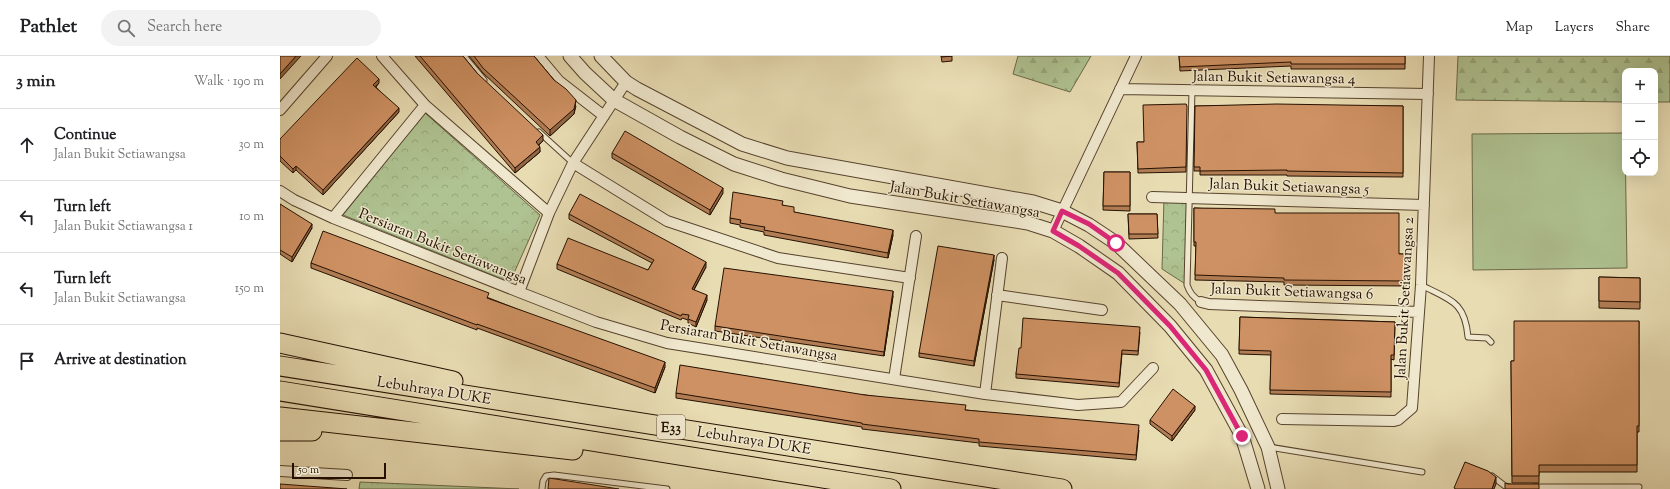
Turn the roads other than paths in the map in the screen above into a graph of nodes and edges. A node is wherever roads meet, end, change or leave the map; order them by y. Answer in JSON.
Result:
{"nodes":[{"id":1,"x":328,"y":56,"type":"edge"},
{"id":2,"x":382,"y":56,"type":"edge"},
{"id":3,"x":464,"y":56,"type":"edge"},
{"id":4,"x":538,"y":56,"type":"edge"},
{"id":5,"x":570,"y":56,"type":"edge"},
{"id":6,"x":601,"y":56,"type":"edge"},
{"id":7,"x":1136,"y":56,"type":"edge"},
{"id":8,"x":1429,"y":56,"type":"edge"},
{"id":9,"x":626,"y":82,"type":"junction"},
{"id":10,"x":490,"y":86,"type":"edge"},
{"id":11,"x":1120,"y":89,"type":"junction"},
{"id":12,"x":1192,"y":90,"type":"junction"},
{"id":13,"x":1428,"y":94,"type":"junction"},
{"id":14,"x":614,"y":100,"type":"junction"},
{"id":15,"x":425,"y":105,"type":"junction"},
{"id":16,"x":280,"y":110,"type":"edge"},
{"id":17,"x":604,"y":116,"type":"junction"},
{"id":18,"x":533,"y":126,"type":"edge"},
{"id":19,"x":573,"y":163,"type":"junction"},
{"id":20,"x":280,"y":191,"type":"edge"},
{"id":21,"x":1152,"y":197,"type":"dead end"},
{"id":22,"x":1190,"y":198,"type":"junction"},
{"id":23,"x":1424,"y":205,"type":"junction"},
{"id":24,"x":1062,"y":211,"type":"junction"},
{"id":25,"x":549,"y":213,"type":"junction"},
{"id":26,"x":333,"y":218,"type":"junction"},
{"id":27,"x":1053,"y":231,"type":"junction"},
{"id":28,"x":916,"y":236,"type":"dead end"},
{"id":29,"x":1002,"y":258,"type":"dead end"},
{"id":30,"x":910,"y":278,"type":"junction"},
{"id":31,"x":1421,"y":285,"type":"junction"},
{"id":32,"x":519,"y":292,"type":"junction"},
{"id":33,"x":997,"y":295,"type":"junction"},
{"id":34,"x":1201,"y":302,"type":"joint"},
{"id":35,"x":1102,"y":310,"type":"dead end"},
{"id":36,"x":1419,"y":312,"type":"junction"},
{"id":37,"x":1491,"y":342,"type":"dead end"},
{"id":38,"x":280,"y":343,"type":"edge"},
{"id":39,"x":280,"y":366,"type":"edge"},
{"id":40,"x":1152,"y":368,"type":"dead end"},
{"id":41,"x":894,"y":380,"type":"junction"},
{"id":42,"x":280,"y":391,"type":"edge"},
{"id":43,"x":985,"y":394,"type":"junction"},
{"id":44,"x":280,"y":417,"type":"edge"},
{"id":45,"x":1282,"y":419,"type":"dead end"},
{"id":46,"x":629,"y":420,"type":"junction"},
{"id":47,"x":280,"y":431,"type":"edge"},
{"id":48,"x":411,"y":432,"type":"junction"},
{"id":49,"x":628,"y":446,"type":"junction"},
{"id":50,"x":1268,"y":447,"type":"junction"},
{"id":51,"x":280,"y":471,"type":"edge"},
{"id":52,"x":1422,"y":472,"type":"dead end"},
{"id":53,"x":347,"y":474,"type":"dead end"},
{"id":54,"x":1492,"y":476,"type":"edge"},
{"id":55,"x":1258,"y":487,"type":"edge"},
{"id":56,"x":1278,"y":487,"type":"edge"},
{"id":57,"x":1516,"y":487,"type":"edge"},
{"id":58,"x":1531,"y":487,"type":"edge"},
{"id":59,"x":1639,"y":487,"type":"dead end"},
{"id":60,"x":542,"y":489,"type":"edge"},
{"id":61,"x":667,"y":489,"type":"edge"},
{"id":62,"x":891,"y":489,"type":"edge"},
{"id":63,"x":1062,"y":489,"type":"edge"}],
"edges":[{"from":1,"to":16,"type":"street"},
{"from":2,"to":15,"type":"street"},
{"from":3,"to":10,"type":"lane"},
{"from":4,"to":17,"type":"street"},
{"from":5,"to":14,"type":"street","name":"Jalan Bukit Setiawangsa"},
{"from":6,"to":9,"type":"street","name":"Jalan Bukit Setiawangsa"},
{"from":7,"to":11,"type":"street"},
{"from":8,"to":13,"type":"street","name":"Jalan Bukit Setiawangsa 2"},
{"from":9,"to":14,"type":"street"},
{"from":9,"to":24,"type":"street","name":"Jalan Bukit Setiawangsa"},
{"from":11,"to":12,"type":"street","name":"Jalan Bukit Setiawangsa 4"},
{"from":11,"to":24,"type":"street"},
{"from":12,"to":13,"type":"street","name":"Jalan Bukit Setiawangsa 4"},
{"from":12,"to":22,"type":"lane","name":"Jalan Bukit Setiawangsa 6"},
{"from":13,"to":23,"type":"street","name":"Jalan Bukit Setiawangsa 2"},
{"from":14,"to":17,"type":"street"},
{"from":14,"to":27,"type":"street","name":"Jalan Bukit Setiawangsa"},
{"from":15,"to":25,"type":"street"},
{"from":15,"to":26,"type":"street"},
{"from":17,"to":19,"type":"street"},
{"from":18,"to":19,"type":"lane"},
{"from":19,"to":25,"type":"street"},
{"from":19,"to":30,"type":"street"},
{"from":20,"to":26,"type":"street","name":"Persiaran Bukit Setiawangsa"},
{"from":21,"to":22,"type":"street","name":"Jalan Bukit Setiawangsa 5"},
{"from":22,"to":23,"type":"street","name":"Jalan Bukit Setiawangsa 5"},
{"from":22,"to":34,"type":"lane","name":"Jalan Bukit Setiawangsa 6"},
{"from":23,"to":31,"type":"street","name":"Jalan Bukit Setiawangsa 2"},
{"from":24,"to":27,"type":"street"},
{"from":24,"to":50,"type":"street","name":"Jalan Bukit Setiawangsa"},
{"from":25,"to":32,"type":"street"},
{"from":26,"to":32,"type":"street","name":"Persiaran Bukit Setiawangsa"},
{"from":27,"to":55,"type":"street","name":"Jalan Bukit Setiawangsa"},
{"from":28,"to":30,"type":"street"},
{"from":29,"to":33,"type":"street"},
{"from":30,"to":41,"type":"street"},
{"from":31,"to":36,"type":"street","name":"Jalan Bukit Setiawangsa 2"},
{"from":31,"to":37,"type":"lane"},
{"from":32,"to":41,"type":"street","name":"Persiaran Bukit Setiawangsa"},
{"from":33,"to":35,"type":"street"},
{"from":33,"to":43,"type":"street"},
{"from":34,"to":36,"type":"street","name":"Jalan Bukit Setiawangsa 6"},
{"from":36,"to":45,"type":"street","name":"Jalan Bukit Setiawangsa 2"},
{"from":38,"to":46,"type":"highway"},
{"from":39,"to":46,"type":"highway","name":"Lebuhraya DUKE","number":"E33"},
{"from":40,"to":43,"type":"street","name":"Persiaran Bukit Setiawangsa"},
{"from":41,"to":43,"type":"street","name":"Persiaran Bukit Setiawangsa"},
{"from":42,"to":49,"type":"highway","name":"Lebuhraya DUKE","number":"E33"},
{"from":44,"to":48,"type":"highway"},
{"from":46,"to":63,"type":"highway","name":"Lebuhraya DUKE","number":"E33"},
{"from":47,"to":48,"type":"highway"},
{"from":48,"to":49,"type":"highway"},
{"from":49,"to":62,"type":"highway","name":"Lebuhraya DUKE","number":"E33"},
{"from":50,"to":52,"type":"lane"},
{"from":50,"to":56,"type":"street","name":"Jalan Bukit Setiawangsa"},
{"from":51,"to":53,"type":"street"},
{"from":54,"to":57,"type":"lane"},
{"from":58,"to":59,"type":"lane"},
{"from":60,"to":61,"type":"lane"}]}
